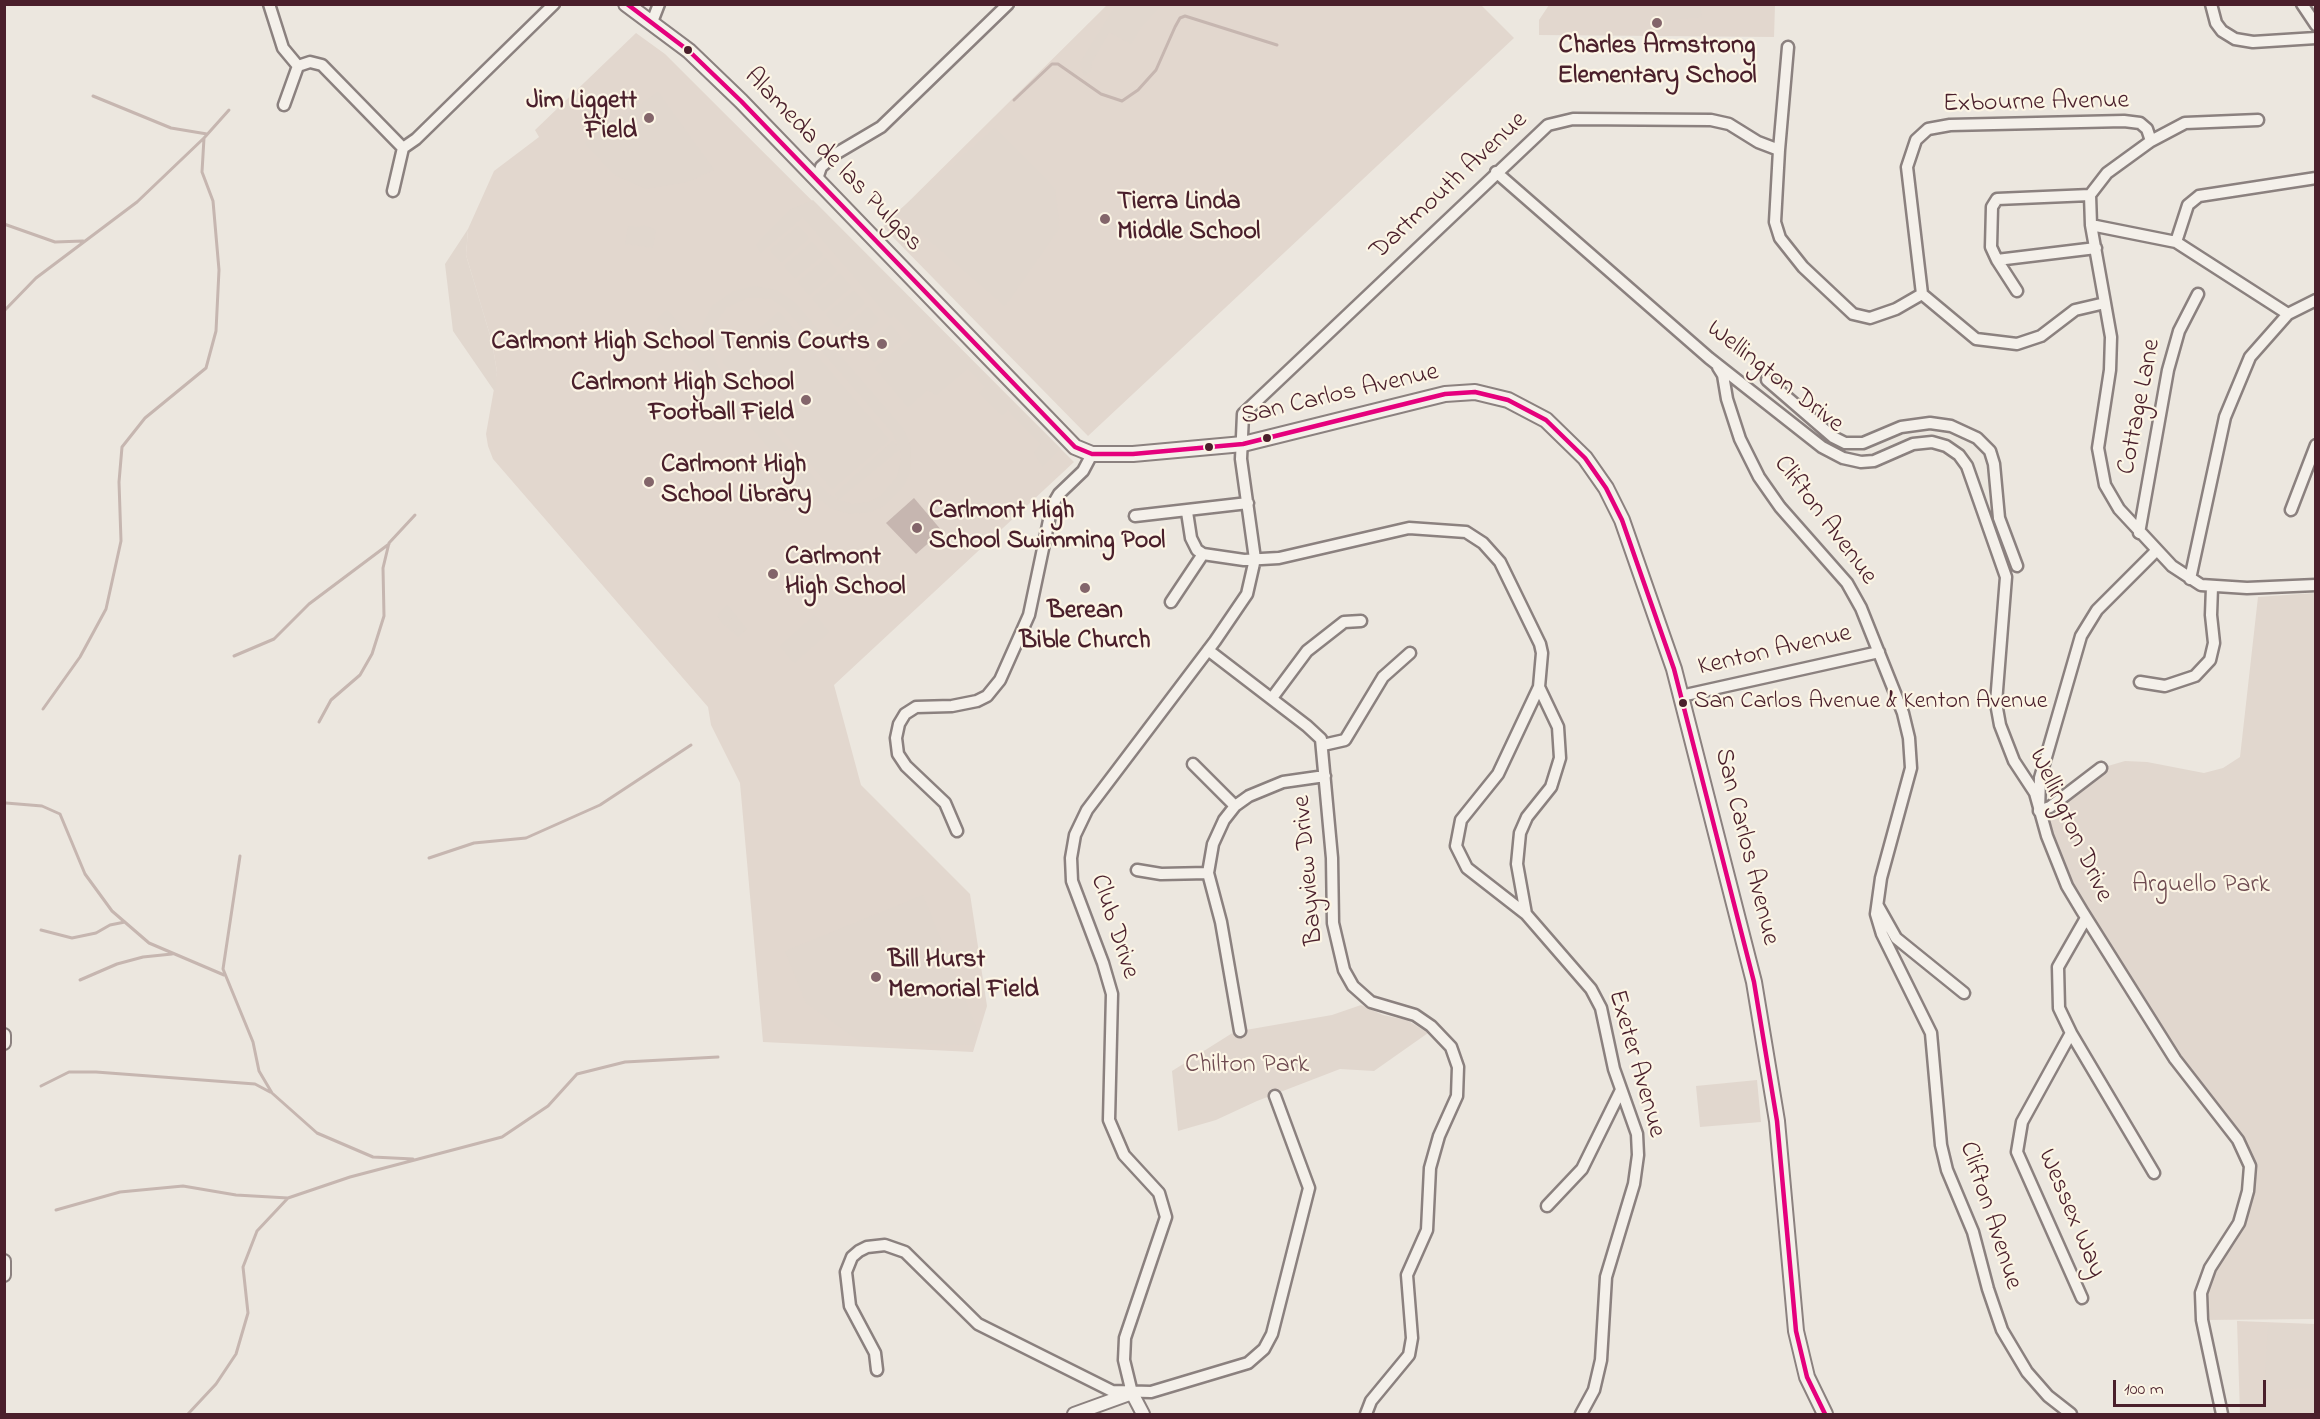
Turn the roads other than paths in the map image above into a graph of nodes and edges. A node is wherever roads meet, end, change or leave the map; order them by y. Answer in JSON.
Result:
{"nodes":[{"id":1,"x":269,"y":4,"type":"edge"},
{"id":2,"x":554,"y":4,"type":"edge"},
{"id":3,"x":626,"y":4,"type":"edge"},
{"id":4,"x":659,"y":4,"type":"edge"},
{"id":5,"x":1008,"y":4,"type":"edge"},
{"id":6,"x":2211,"y":4,"type":"edge"},
{"id":7,"x":2302,"y":4,"type":"edge"},
{"id":8,"x":652,"y":22,"type":"junction"},
{"id":9,"x":2316,"y":25,"type":"edge"},
{"id":10,"x":2316,"y":38,"type":"edge"},
{"id":11,"x":1788,"y":47,"type":"dead end"},
{"id":12,"x":298,"y":66,"type":"junction"},
{"id":13,"x":284,"y":105,"type":"dead end"},
{"id":14,"x":2258,"y":120,"type":"dead end"},
{"id":15,"x":2151,"y":141,"type":"junction"},
{"id":16,"x":403,"y":148,"type":"junction"},
{"id":17,"x":1779,"y":150,"type":"junction"},
{"id":18,"x":1496,"y":172,"type":"junction"},
{"id":19,"x":2316,"y":178,"type":"edge"},
{"id":20,"x":817,"y":179,"type":"junction"},
{"id":21,"x":393,"y":190,"type":"dead end"},
{"id":22,"x":2090,"y":195,"type":"junction"},
{"id":23,"x":2091,"y":225,"type":"junction"},
{"id":24,"x":2176,"y":242,"type":"junction"},
{"id":25,"x":2096,"y":248,"type":"junction"},
{"id":26,"x":1997,"y":260,"type":"junction"},
{"id":27,"x":2017,"y":291,"type":"dead end"},
{"id":28,"x":1922,"y":294,"type":"junction"},
{"id":29,"x":2198,"y":294,"type":"dead end"},
{"id":30,"x":2316,"y":300,"type":"edge"},
{"id":31,"x":2105,"y":303,"type":"junction"},
{"id":32,"x":2288,"y":314,"type":"junction"},
{"id":33,"x":1709,"y":358,"type":"junction"},
{"id":34,"x":1767,"y":380,"type":"dead end"},
{"id":35,"x":1919,"y":424,"type":"junction"},
{"id":36,"x":1921,"y":443,"type":"junction"},
{"id":37,"x":1243,"y":444,"type":"junction"},
{"id":38,"x":2316,"y":445,"type":"edge"},
{"id":39,"x":1092,"y":454,"type":"junction"},
{"id":40,"x":1248,"y":503,"type":"junction"},
{"id":41,"x":2290,"y":510,"type":"dead end"},
{"id":42,"x":1187,"y":512,"type":"junction"},
{"id":43,"x":1135,"y":516,"type":"dead end"},
{"id":44,"x":2139,"y":532,"type":"junction"},
{"id":45,"x":2156,"y":551,"type":"junction"},
{"id":46,"x":1203,"y":554,"type":"junction"},
{"id":47,"x":1255,"y":559,"type":"junction"},
{"id":48,"x":2017,"y":566,"type":"dead end"},
{"id":49,"x":2190,"y":579,"type":"junction"},
{"id":50,"x":2316,"y":585,"type":"edge"},
{"id":51,"x":2212,"y":587,"type":"junction"},
{"id":52,"x":1171,"y":602,"type":"dead end"},
{"id":53,"x":1361,"y":621,"type":"dead end"},
{"id":54,"x":1208,"y":650,"type":"junction"},
{"id":55,"x":1879,"y":652,"type":"junction"},
{"id":56,"x":1410,"y":653,"type":"dead end"},
{"id":57,"x":2140,"y":682,"type":"dead end"},
{"id":58,"x":1539,"y":687,"type":"junction"},
{"id":59,"x":1681,"y":696,"type":"junction"},
{"id":60,"x":1272,"y":698,"type":"junction"},
{"id":61,"x":1323,"y":745,"type":"junction"},
{"id":62,"x":1193,"y":764,"type":"dead end"},
{"id":63,"x":2101,"y":768,"type":"dead end"},
{"id":64,"x":1324,"y":776,"type":"junction"},
{"id":65,"x":1235,"y":807,"type":"junction"},
{"id":66,"x":2038,"y":811,"type":"junction"},
{"id":67,"x":957,"y":831,"type":"dead end"},
{"id":68,"x":1137,"y":870,"type":"dead end"},
{"id":69,"x":1208,"y":873,"type":"junction"},
{"id":70,"x":1876,"y":903,"type":"junction"},
{"id":71,"x":1526,"y":915,"type":"junction"},
{"id":72,"x":2086,"y":918,"type":"junction"},
{"id":73,"x":1964,"y":993,"type":"dead end"},
{"id":74,"x":1240,"y":1031,"type":"dead end"},
{"id":75,"x":2071,"y":1033,"type":"junction"},
{"id":76,"x":4,"y":1035,"type":"edge"},
{"id":77,"x":4,"y":1043,"type":"edge"},
{"id":78,"x":1621,"y":1090,"type":"junction"},
{"id":79,"x":1275,"y":1096,"type":"dead end"},
{"id":80,"x":2154,"y":1173,"type":"dead end"},
{"id":81,"x":1547,"y":1206,"type":"dead end"},
{"id":82,"x":2082,"y":1298,"type":"dead end"},
{"id":83,"x":877,"y":1370,"type":"dead end"},
{"id":84,"x":1132,"y":1393,"type":"junction"},
{"id":85,"x":1074,"y":1414,"type":"edge"},
{"id":86,"x":1143,"y":1414,"type":"edge"},
{"id":87,"x":1366,"y":1414,"type":"edge"},
{"id":88,"x":1581,"y":1414,"type":"edge"},
{"id":89,"x":1825,"y":1414,"type":"edge"},
{"id":90,"x":2071,"y":1414,"type":"edge"},
{"id":91,"x":2222,"y":1414,"type":"edge"}],
"edges":[{"from":1,"to":12,"type":"street"},
{"from":2,"to":16,"type":"street"},
{"from":3,"to":8,"type":"main road","name":"Alameda de las Pulgas"},
{"from":4,"to":8,"type":"street"},
{"from":5,"to":20,"type":"street"},
{"from":6,"to":10,"type":"street"},
{"from":7,"to":9,"type":"street"},
{"from":8,"to":20,"type":"main road","name":"Alameda de las Pulgas"},
{"from":11,"to":17,"type":"street"},
{"from":12,"to":13,"type":"street"},
{"from":12,"to":16,"type":"street"},
{"from":14,"to":15,"type":"street"},
{"from":15,"to":22,"type":"street","name":"Exbourne Avenue"},
{"from":15,"to":28,"type":"street","name":"Exbourne Avenue"},
{"from":16,"to":21,"type":"street"},
{"from":17,"to":18,"type":"street","name":"Dartmouth Avenue"},
{"from":17,"to":28,"type":"street"},
{"from":18,"to":33,"type":"street","name":"Wellington Drive"},
{"from":18,"to":37,"type":"street","name":"Dartmouth Avenue"},
{"from":19,"to":24,"type":"street"},
{"from":20,"to":39,"type":"main road","name":"Alameda de las Pulgas"},
{"from":22,"to":23,"type":"street"},
{"from":22,"to":26,"type":"street"},
{"from":23,"to":24,"type":"street"},
{"from":23,"to":25,"type":"street"},
{"from":24,"to":32,"type":"street"},
{"from":25,"to":26,"type":"street"},
{"from":25,"to":31,"type":"street"},
{"from":26,"to":27,"type":"street"},
{"from":28,"to":31,"type":"street"},
{"from":29,"to":44,"type":"street","name":"Cottage Lane"},
{"from":30,"to":32,"type":"street"},
{"from":31,"to":44,"type":"street"},
{"from":32,"to":49,"type":"street"},
{"from":33,"to":36,"type":"street","name":"Wellington Drive"},
{"from":33,"to":55,"type":"street","name":"Clifton Avenue"},
{"from":34,"to":35,"type":"street"},
{"from":35,"to":36,"type":"street"},
{"from":35,"to":48,"type":"street"},
{"from":36,"to":66,"type":"street","name":"Wellington Drive"},
{"from":37,"to":39,"type":"main road","name":"San Carlos Avenue"},
{"from":37,"to":40,"type":"street","name":"Club Drive"},
{"from":37,"to":59,"type":"main road","name":"San Carlos Avenue"},
{"from":38,"to":41,"type":"street"},
{"from":39,"to":67,"type":"street"},
{"from":40,"to":42,"type":"street"},
{"from":40,"to":47,"type":"street","name":"Club Drive"},
{"from":42,"to":43,"type":"street"},
{"from":42,"to":46,"type":"street"},
{"from":44,"to":45,"type":"street"},
{"from":45,"to":49,"type":"street"},
{"from":45,"to":66,"type":"street"},
{"from":46,"to":47,"type":"street","name":"Exeter Avenue"},
{"from":46,"to":52,"type":"street"},
{"from":47,"to":54,"type":"street","name":"Club Drive"},
{"from":47,"to":58,"type":"street","name":"Exeter Avenue"},
{"from":49,"to":51,"type":"street"},
{"from":50,"to":51,"type":"street"},
{"from":51,"to":57,"type":"street"},
{"from":53,"to":60,"type":"street"},
{"from":54,"to":60,"type":"street"},
{"from":54,"to":84,"type":"street","name":"Club Drive"},
{"from":55,"to":59,"type":"street","name":"Kenton Avenue"},
{"from":55,"to":70,"type":"street","name":"Clifton Avenue"},
{"from":56,"to":61,"type":"street"},
{"from":58,"to":71,"type":"street"},
{"from":58,"to":71,"type":"street","name":"Exeter Avenue"},
{"from":59,"to":89,"type":"main road","name":"San Carlos Avenue"},
{"from":60,"to":61,"type":"street"},
{"from":61,"to":64,"type":"street","name":"Bayview Drive"},
{"from":62,"to":65,"type":"street"},
{"from":63,"to":66,"type":"street"},
{"from":64,"to":65,"type":"street"},
{"from":64,"to":87,"type":"street","name":"Bayview Drive"},
{"from":65,"to":69,"type":"street"},
{"from":66,"to":72,"type":"street","name":"Wellington Drive"},
{"from":68,"to":69,"type":"street"},
{"from":69,"to":74,"type":"street"},
{"from":70,"to":73,"type":"street"},
{"from":70,"to":90,"type":"street","name":"Clifton Avenue"},
{"from":71,"to":78,"type":"street","name":"Exeter Avenue"},
{"from":72,"to":75,"type":"street"},
{"from":72,"to":91,"type":"street","name":"Wellington Drive"},
{"from":75,"to":80,"type":"street"},
{"from":75,"to":82,"type":"street","name":"Wessex Way"},
{"from":76,"to":77,"type":"street"},
{"from":78,"to":81,"type":"street"},
{"from":78,"to":88,"type":"street","name":"Exeter Avenue"},
{"from":79,"to":84,"type":"street"},
{"from":83,"to":84,"type":"street"},
{"from":84,"to":85,"type":"street"},
{"from":84,"to":86,"type":"street"}]}
